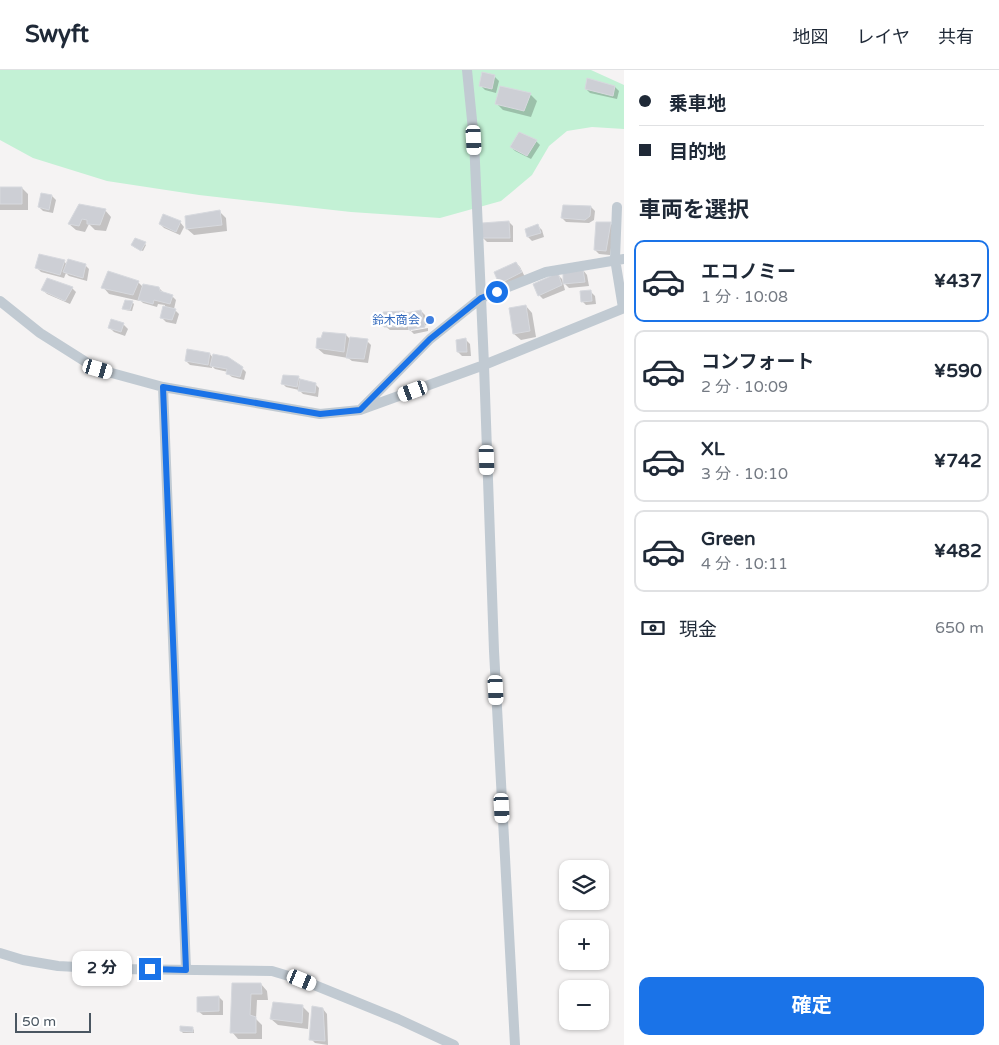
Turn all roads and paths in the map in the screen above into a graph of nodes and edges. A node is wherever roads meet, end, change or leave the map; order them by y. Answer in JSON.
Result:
{"nodes":[{"id":1,"x":467,"y":70,"type":"edge"},
{"id":2,"x":618,"y":207,"type":"dead end"},
{"id":3,"x":620,"y":259,"type":"edge"},
{"id":4,"x":481,"y":298,"type":"junction"},
{"id":5,"x":0,"y":301,"type":"edge"},
{"id":6,"x":624,"y":308,"type":"edge"},
{"id":7,"x":484,"y":365,"type":"junction"},
{"id":8,"x":163,"y":387,"type":"junction"},
{"id":9,"x":360,"y":410,"type":"junction"},
{"id":10,"x":0,"y":953,"type":"edge"},
{"id":11,"x":186,"y":970,"type":"junction"},
{"id":12,"x":454,"y":1045,"type":"edge"},
{"id":13,"x":515,"y":1045,"type":"edge"}],
"edges":[{"from":1,"to":4,"type":"street"},
{"from":2,"to":3,"type":"street"},
{"from":3,"to":4,"type":"street"},
{"from":3,"to":6,"type":"street"},
{"from":4,"to":7,"type":"street"},
{"from":4,"to":9,"type":"street"},
{"from":5,"to":8,"type":"street"},
{"from":6,"to":7,"type":"street"},
{"from":7,"to":9,"type":"street"},
{"from":7,"to":13,"type":"street"},
{"from":8,"to":9,"type":"street"},
{"from":8,"to":11,"type":"street"},
{"from":10,"to":11,"type":"street"},
{"from":11,"to":12,"type":"street"}]}
